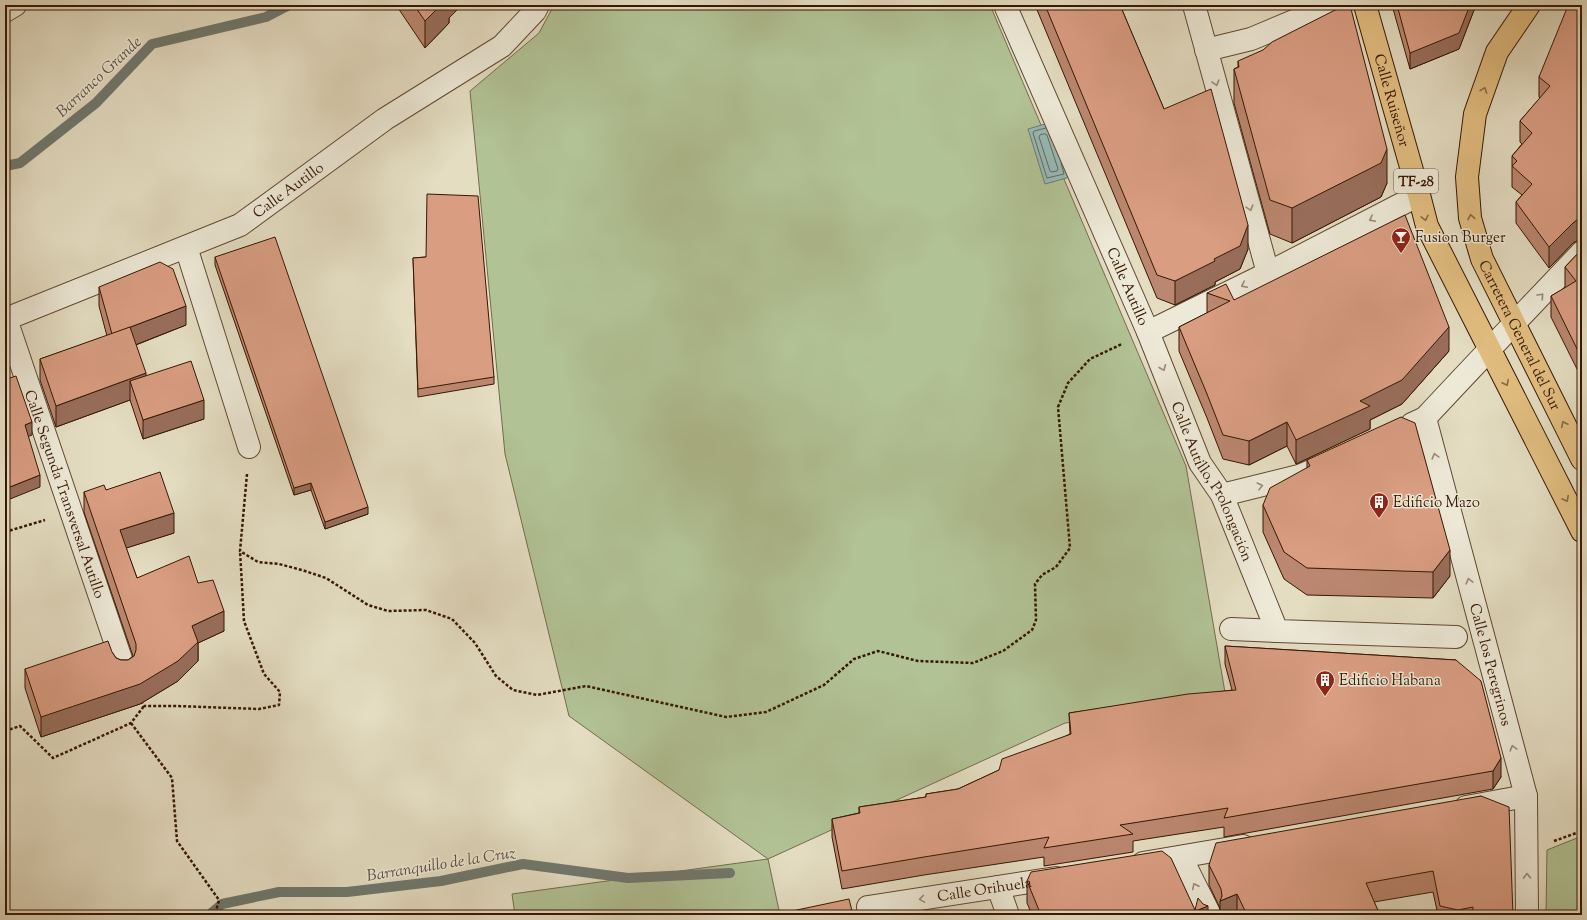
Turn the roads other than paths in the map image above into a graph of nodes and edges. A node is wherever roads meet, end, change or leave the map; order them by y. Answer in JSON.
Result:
{"nodes":[{"id":1,"x":15,"y":5,"type":"edge"},
{"id":2,"x":538,"y":5,"type":"edge"},
{"id":3,"x":1005,"y":5,"type":"edge"},
{"id":4,"x":1194,"y":5,"type":"edge"},
{"id":5,"x":1365,"y":5,"type":"edge"},
{"id":6,"x":1529,"y":5,"type":"edge"},
{"id":7,"x":1325,"y":8,"type":"dead end"},
{"id":8,"x":5,"y":11,"type":"edge"},
{"id":9,"x":1206,"y":50,"type":"junction"},
{"id":10,"x":1419,"y":194,"type":"junction"},
{"id":11,"x":186,"y":248,"type":"junction"},
{"id":12,"x":1582,"y":252,"type":"edge"},
{"id":13,"x":1268,"y":273,"type":"junction"},
{"id":14,"x":6,"y":319,"type":"edge"},
{"id":15,"x":1514,"y":324,"type":"junction"},
{"id":16,"x":1148,"y":332,"type":"junction"},
{"id":17,"x":1489,"y":349,"type":"junction"},
{"id":18,"x":1425,"y":418,"type":"junction"},
{"id":19,"x":1397,"y":431,"type":"edge"},
{"id":20,"x":249,"y":447,"type":"road end"},
{"id":21,"x":1582,"y":459,"type":"edge"},
{"id":22,"x":1334,"y":460,"type":"edge"},
{"id":23,"x":1222,"y":495,"type":"junction"},
{"id":24,"x":1582,"y":530,"type":"edge"},
{"id":25,"x":1231,"y":629,"type":"dead end"},
{"id":26,"x":1277,"y":632,"type":"junction"},
{"id":27,"x":1456,"y":637,"type":"dead end"},
{"id":28,"x":124,"y":668,"type":"edge"},
{"id":29,"x":1526,"y":796,"type":"junction"},
{"id":30,"x":1447,"y":810,"type":"edge"},
{"id":31,"x":1259,"y":843,"type":"edge"},
{"id":32,"x":1181,"y":857,"type":"junction"},
{"id":33,"x":1127,"y":866,"type":"edge"},
{"id":34,"x":1074,"y":875,"type":"edge"},
{"id":35,"x":998,"y":887,"type":"junction"},
{"id":36,"x":869,"y":911,"type":"edge"},
{"id":37,"x":1008,"y":915,"type":"edge"},
{"id":38,"x":1210,"y":915,"type":"edge"},
{"id":39,"x":1527,"y":915,"type":"edge"}],
"edges":[{"from":1,"to":8,"type":"street"},
{"from":2,"to":11,"type":"street","name":"Calle Autillo"},
{"from":3,"to":16,"type":"street","name":"Calle Autillo"},
{"from":4,"to":9,"type":"street"},
{"from":5,"to":10,"type":"main road","name":"Calle Ruiseñor","number":"TF-28"},
{"from":15,"to":6,"type":"main road","name":"Carretera General del Sur","one_way":true},
{"from":7,"to":9,"type":"street"},
{"from":9,"to":13,"type":"street","one_way":true},
{"from":10,"to":13,"type":"street","name":"Calle Autillo","one_way":true},
{"from":10,"to":17,"type":"main road","name":"Calle Ruiseñor","number":"TF-28","one_way":true},
{"from":11,"to":14,"type":"street","name":"Calle Autillo"},
{"from":11,"to":20,"type":"street"},
{"from":15,"to":12,"type":"street","one_way":true},
{"from":13,"to":16,"type":"street","name":"Calle Autillo","one_way":true},
{"from":14,"to":28,"type":"street","name":"Calle Segunda Transversal Autillo"},
{"from":15,"to":17,"type":"street"},
{"from":21,"to":15,"type":"main road","name":"Carretera General del Sur","one_way":true},
{"from":16,"to":23,"type":"street","name":"Calle Autillo, Prolongación","one_way":true},
{"from":17,"to":18,"type":"street"},
{"from":17,"to":24,"type":"main road","number":"TF-28","one_way":true},
{"from":18,"to":19,"type":"street"},
{"from":29,"to":18,"type":"street","name":"Calle los Peregrinos","one_way":true},
{"from":23,"to":22,"type":"street","one_way":true},
{"from":23,"to":26,"type":"street","name":"Calle Autillo, Prolongación"},
{"from":25,"to":26,"type":"street"},
{"from":26,"to":27,"type":"street"},
{"from":29,"to":30,"type":"street"},
{"from":39,"to":29,"type":"street","name":"Calle los Peregrinos","one_way":true},
{"from":31,"to":32,"type":"street"},
{"from":32,"to":33,"type":"street"},
{"from":38,"to":32,"type":"street","one_way":true},
{"from":34,"to":35,"type":"street","name":"Calle Orihuela"},
{"from":35,"to":36,"type":"street","name":"Calle Orihuela","one_way":true},
{"from":35,"to":37,"type":"street"}]}
